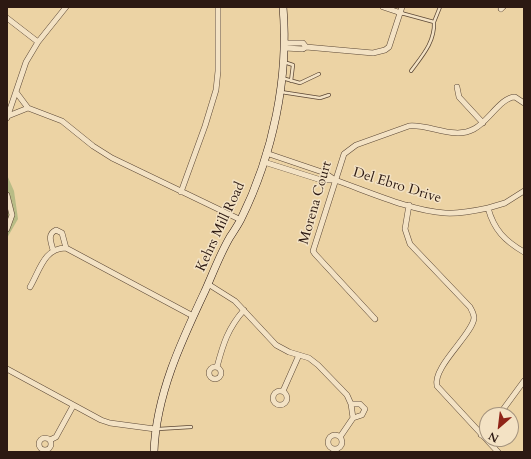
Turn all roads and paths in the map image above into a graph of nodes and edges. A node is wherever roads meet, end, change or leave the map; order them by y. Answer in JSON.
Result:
{"nodes":[{"id":1,"x":66,"y":7,"type":"edge"},
{"id":2,"x":218,"y":7,"type":"edge"},
{"id":3,"x":283,"y":7,"type":"edge"},
{"id":4,"x":383,"y":7,"type":"edge"},
{"id":5,"x":402,"y":7,"type":"edge"},
{"id":6,"x":440,"y":7,"type":"edge"},
{"id":7,"x":401,"y":13,"type":"junction"},
{"id":8,"x":7,"y":18,"type":"edge"},
{"id":9,"x":434,"y":22,"type":"junction"},
{"id":10,"x":38,"y":42,"type":"junction"},
{"id":11,"x":285,"y":45,"type":"junction"},
{"id":12,"x":284,"y":62,"type":"junction"},
{"id":13,"x":411,"y":71,"type":"dead end"},
{"id":14,"x":319,"y":74,"type":"dead end"},
{"id":15,"x":282,"y":78,"type":"junction"},
{"id":16,"x":291,"y":81,"type":"junction"},
{"id":17,"x":457,"y":88,"type":"dead end"},
{"id":18,"x":16,"y":92,"type":"junction"},
{"id":19,"x":280,"y":92,"type":"junction"},
{"id":20,"x":329,"y":95,"type":"dead end"},
{"id":21,"x":524,"y":103,"type":"edge"},
{"id":22,"x":28,"y":108,"type":"junction"},
{"id":23,"x":7,"y":117,"type":"edge"},
{"id":24,"x":483,"y":123,"type":"junction"},
{"id":25,"x":266,"y":153,"type":"junction"},
{"id":26,"x":264,"y":162,"type":"junction"},
{"id":27,"x":335,"y":180,"type":"junction"},
{"id":28,"x":524,"y":191,"type":"edge"},
{"id":29,"x":181,"y":192,"type":"junction"},
{"id":30,"x":7,"y":195,"type":"edge"},
{"id":31,"x":409,"y":205,"type":"junction"},
{"id":32,"x":488,"y":208,"type":"junction"},
{"id":33,"x":241,"y":220,"type":"junction"},
{"id":34,"x":7,"y":229,"type":"edge"},
{"id":35,"x":66,"y":248,"type":"junction"},
{"id":36,"x":53,"y":250,"type":"junction"},
{"id":37,"x":524,"y":252,"type":"edge"},
{"id":38,"x":208,"y":284,"type":"junction"},
{"id":39,"x":30,"y":287,"type":"dead end"},
{"id":40,"x":244,"y":310,"type":"junction"},
{"id":41,"x":193,"y":316,"type":"junction"},
{"id":42,"x":375,"y":319,"type":"dead end"},
{"id":43,"x":300,"y":355,"type":"junction"},
{"id":44,"x":217,"y":368,"type":"dead end"},
{"id":45,"x":7,"y":369,"type":"edge"},
{"id":46,"x":523,"y":384,"type":"edge"},
{"id":47,"x":283,"y":391,"type":"dead end"},
{"id":48,"x":351,"y":404,"type":"junction"},
{"id":49,"x":73,"y":406,"type":"junction"},
{"id":50,"x":505,"y":407,"type":"edge"},
{"id":51,"x":353,"y":418,"type":"junction"},
{"id":52,"x":191,"y":427,"type":"dead end"},
{"id":53,"x":155,"y":429,"type":"junction"},
{"id":54,"x":479,"y":433,"type":"edge"},
{"id":55,"x":340,"y":437,"type":"dead end"},
{"id":56,"x":50,"y":440,"type":"dead end"},
{"id":57,"x":154,"y":452,"type":"edge"}],
"edges":[{"from":1,"to":10,"type":"street"},
{"from":2,"to":29,"type":"street"},
{"from":3,"to":11,"type":"main road","name":"Kehrs Mill Road"},
{"from":4,"to":7,"type":"street"},
{"from":5,"to":7,"type":"street"},
{"from":6,"to":9,"type":"lane"},
{"from":7,"to":9,"type":"lane"},
{"from":7,"to":11,"type":"street"},
{"from":8,"to":10,"type":"street"},
{"from":9,"to":13,"type":"lane"},
{"from":10,"to":18,"type":"street"},
{"from":11,"to":12,"type":"main road","name":"Kehrs Mill Road"},
{"from":12,"to":15,"type":"main road","name":"Kehrs Mill Road"},
{"from":12,"to":16,"type":"lane"},
{"from":14,"to":16,"type":"lane"},
{"from":15,"to":16,"type":"lane"},
{"from":15,"to":19,"type":"main road","name":"Kehrs Mill Road"},
{"from":17,"to":24,"type":"street"},
{"from":18,"to":22,"type":"street"},
{"from":18,"to":23,"type":"street"},
{"from":19,"to":20,"type":"lane"},
{"from":19,"to":25,"type":"main road","name":"Kehrs Mill Road"},
{"from":21,"to":24,"type":"street","name":"Morena Court"},
{"from":22,"to":23,"type":"street"},
{"from":22,"to":29,"type":"street"},
{"from":24,"to":27,"type":"street","name":"Morena Court"},
{"from":25,"to":26,"type":"main road","name":"Kehrs Mill Road"},
{"from":25,"to":27,"type":"street","name":"Del Ebro Drive"},
{"from":26,"to":27,"type":"street","name":"Del Ebro Drive"},
{"from":26,"to":33,"type":"main road","name":"Kehrs Mill Road"},
{"from":27,"to":31,"type":"street","name":"Del Ebro Drive"},
{"from":27,"to":42,"type":"street","name":"Morena Court"},
{"from":28,"to":32,"type":"street","name":"Del Ebro Drive"},
{"from":29,"to":33,"type":"street"},
{"from":30,"to":34,"type":"street"},
{"from":31,"to":32,"type":"street","name":"Del Ebro Drive"},
{"from":31,"to":54,"type":"street"},
{"from":32,"to":37,"type":"street"},
{"from":33,"to":38,"type":"main road","name":"Kehrs Mill Road"},
{"from":35,"to":36,"type":"street"},
{"from":35,"to":36,"type":"street"},
{"from":35,"to":41,"type":"street"},
{"from":36,"to":39,"type":"street"},
{"from":38,"to":40,"type":"street"},
{"from":38,"to":41,"type":"main road","name":"Kehrs Mill Road"},
{"from":40,"to":43,"type":"street"},
{"from":40,"to":44,"type":"street"},
{"from":41,"to":53,"type":"main road","name":"Kehrs Mill Road"},
{"from":43,"to":47,"type":"street"},
{"from":43,"to":48,"type":"street"},
{"from":45,"to":49,"type":"street"},
{"from":46,"to":50,"type":"street"},
{"from":48,"to":51,"type":"street"},
{"from":48,"to":51,"type":"street"},
{"from":49,"to":53,"type":"street"},
{"from":49,"to":56,"type":"street"},
{"from":51,"to":55,"type":"street"},
{"from":52,"to":53,"type":"lane"},
{"from":53,"to":57,"type":"main road","name":"Kehrs Mill Road"}]}
